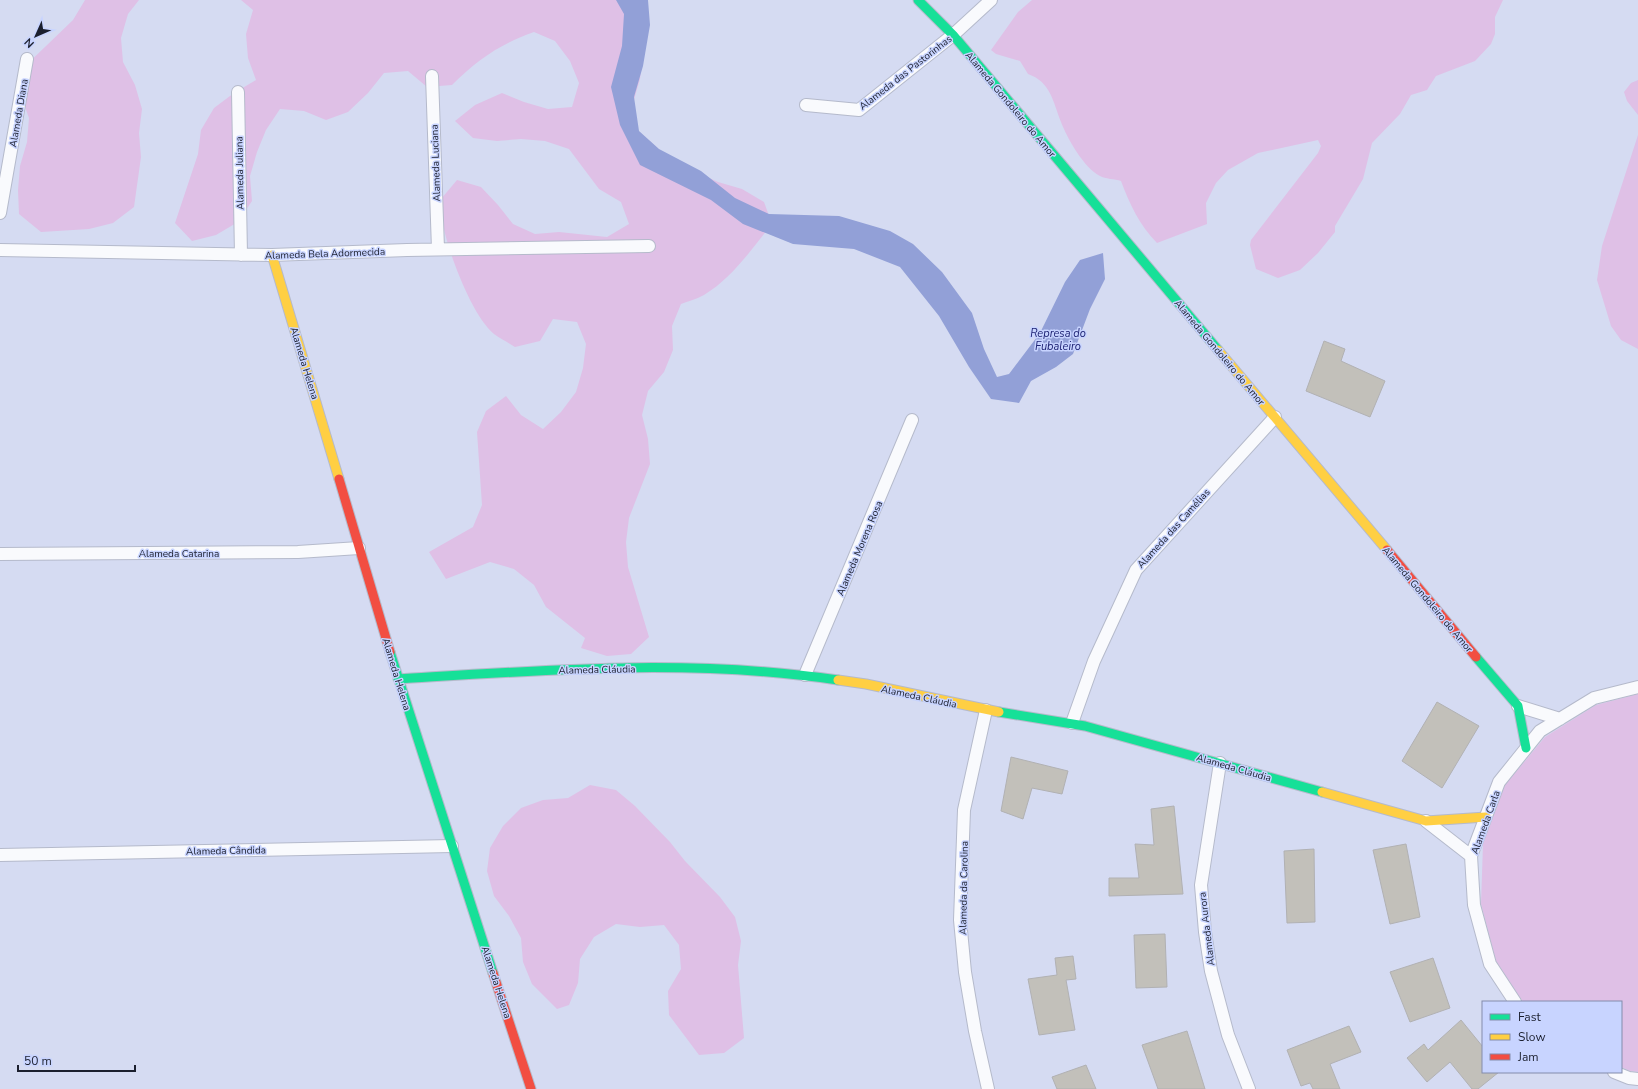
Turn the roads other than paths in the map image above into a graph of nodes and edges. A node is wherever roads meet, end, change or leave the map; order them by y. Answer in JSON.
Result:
{"nodes":[{"id":1,"x":918,"y":0,"type":"edge"},
{"id":2,"x":992,"y":0,"type":"edge"},
{"id":3,"x":953,"y":35,"type":"junction"},
{"id":4,"x":27,"y":59,"type":"dead end"},
{"id":5,"x":432,"y":76,"type":"dead end"},
{"id":6,"x":238,"y":92,"type":"dead end"},
{"id":7,"x":806,"y":105,"type":"dead end"},
{"id":8,"x":0,"y":213,"type":"edge"},
{"id":9,"x":650,"y":246,"type":"dead end"},
{"id":10,"x":438,"y":249,"type":"junction"},
{"id":11,"x":0,"y":250,"type":"edge"},
{"id":12,"x":241,"y":255,"type":"junction"},
{"id":13,"x":272,"y":255,"type":"junction"},
{"id":14,"x":1275,"y":417,"type":"junction"},
{"id":15,"x":912,"y":420,"type":"dead end"},
{"id":16,"x":359,"y":548,"type":"junction"},
{"id":17,"x":0,"y":554,"type":"edge"},
{"id":18,"x":805,"y":675,"type":"junction"},
{"id":19,"x":398,"y":679,"type":"junction"},
{"id":20,"x":1638,"y":687,"type":"edge"},
{"id":21,"x":1518,"y":706,"type":"junction"},
{"id":22,"x":986,"y":710,"type":"junction"},
{"id":23,"x":1560,"y":719,"type":"junction"},
{"id":24,"x":1072,"y":724,"type":"junction"},
{"id":25,"x":1526,"y":748,"type":"junction"},
{"id":26,"x":1220,"y":763,"type":"junction"},
{"id":27,"x":1486,"y":817,"type":"junction"},
{"id":28,"x":1426,"y":821,"type":"junction"},
{"id":29,"x":452,"y":846,"type":"junction"},
{"id":30,"x":0,"y":855,"type":"edge"},
{"id":31,"x":1472,"y":856,"type":"junction"},
{"id":32,"x":1514,"y":1001,"type":"edge"},
{"id":33,"x":1616,"y":1073,"type":"edge"},
{"id":34,"x":1638,"y":1079,"type":"edge"},
{"id":35,"x":531,"y":1089,"type":"edge"},
{"id":36,"x":988,"y":1089,"type":"edge"},
{"id":37,"x":1250,"y":1089,"type":"edge"}],
"edges":[{"from":1,"to":3,"type":"street","name":"Alameda Gondoleiro do Amor"},
{"from":2,"to":3,"type":"street","name":"Alameda das Pastorinhas"},
{"from":3,"to":7,"type":"street","name":"Alameda das Pastorinhas"},
{"from":3,"to":14,"type":"street","name":"Alameda Gondoleiro do Amor"},
{"from":4,"to":8,"type":"street","name":"Alameda Diana"},
{"from":5,"to":10,"type":"street","name":"Alameda Luciana"},
{"from":6,"to":12,"type":"street","name":"Alameda Juliana"},
{"from":9,"to":10,"type":"street","name":"Alameda Bela Adormecida"},
{"from":10,"to":13,"type":"street","name":"Alameda Bela Adormecida"},
{"from":11,"to":12,"type":"street","name":"Alameda Bela Adormecida"},
{"from":12,"to":13,"type":"street","name":"Alameda Bela Adormecida"},
{"from":13,"to":16,"type":"street","name":"Alameda Helena"},
{"from":14,"to":21,"type":"street","name":"Alameda Gondoleiro do Amor"},
{"from":14,"to":24,"type":"street","name":"Alameda das Camélias"},
{"from":15,"to":18,"type":"street","name":"Alameda Morena Rosa"},
{"from":16,"to":17,"type":"street","name":"Alameda Catarina"},
{"from":16,"to":19,"type":"street","name":"Alameda Helena"},
{"from":18,"to":19,"type":"street","name":"Alameda Cláudia"},
{"from":18,"to":22,"type":"street","name":"Alameda Cláudia"},
{"from":19,"to":29,"type":"street","name":"Alameda Helena"},
{"from":20,"to":23,"type":"street","name":"Alameda Carla"},
{"from":21,"to":23,"type":"street"},
{"from":21,"to":25,"type":"street","name":"Alameda Gondoleiro do Amor"},
{"from":22,"to":24,"type":"street","name":"Alameda Cláudia"},
{"from":22,"to":36,"type":"street","name":"Alameda da Carolina"},
{"from":23,"to":25,"type":"street","name":"Alameda Carla"},
{"from":24,"to":26,"type":"street","name":"Alameda Cláudia"},
{"from":25,"to":27,"type":"street","name":"Alameda Carla"},
{"from":26,"to":28,"type":"street","name":"Alameda Cláudia"},
{"from":26,"to":37,"type":"street","name":"Alameda Aurora"},
{"from":27,"to":28,"type":"street","name":"Alameda Cláudia"},
{"from":27,"to":31,"type":"street","name":"Alameda Carla"},
{"from":28,"to":31,"type":"street"},
{"from":29,"to":30,"type":"street","name":"Alameda Cândida"},
{"from":29,"to":35,"type":"street","name":"Alameda Helena"},
{"from":31,"to":32,"type":"street","name":"Alameda Carla"},
{"from":33,"to":34,"type":"street"}]}
